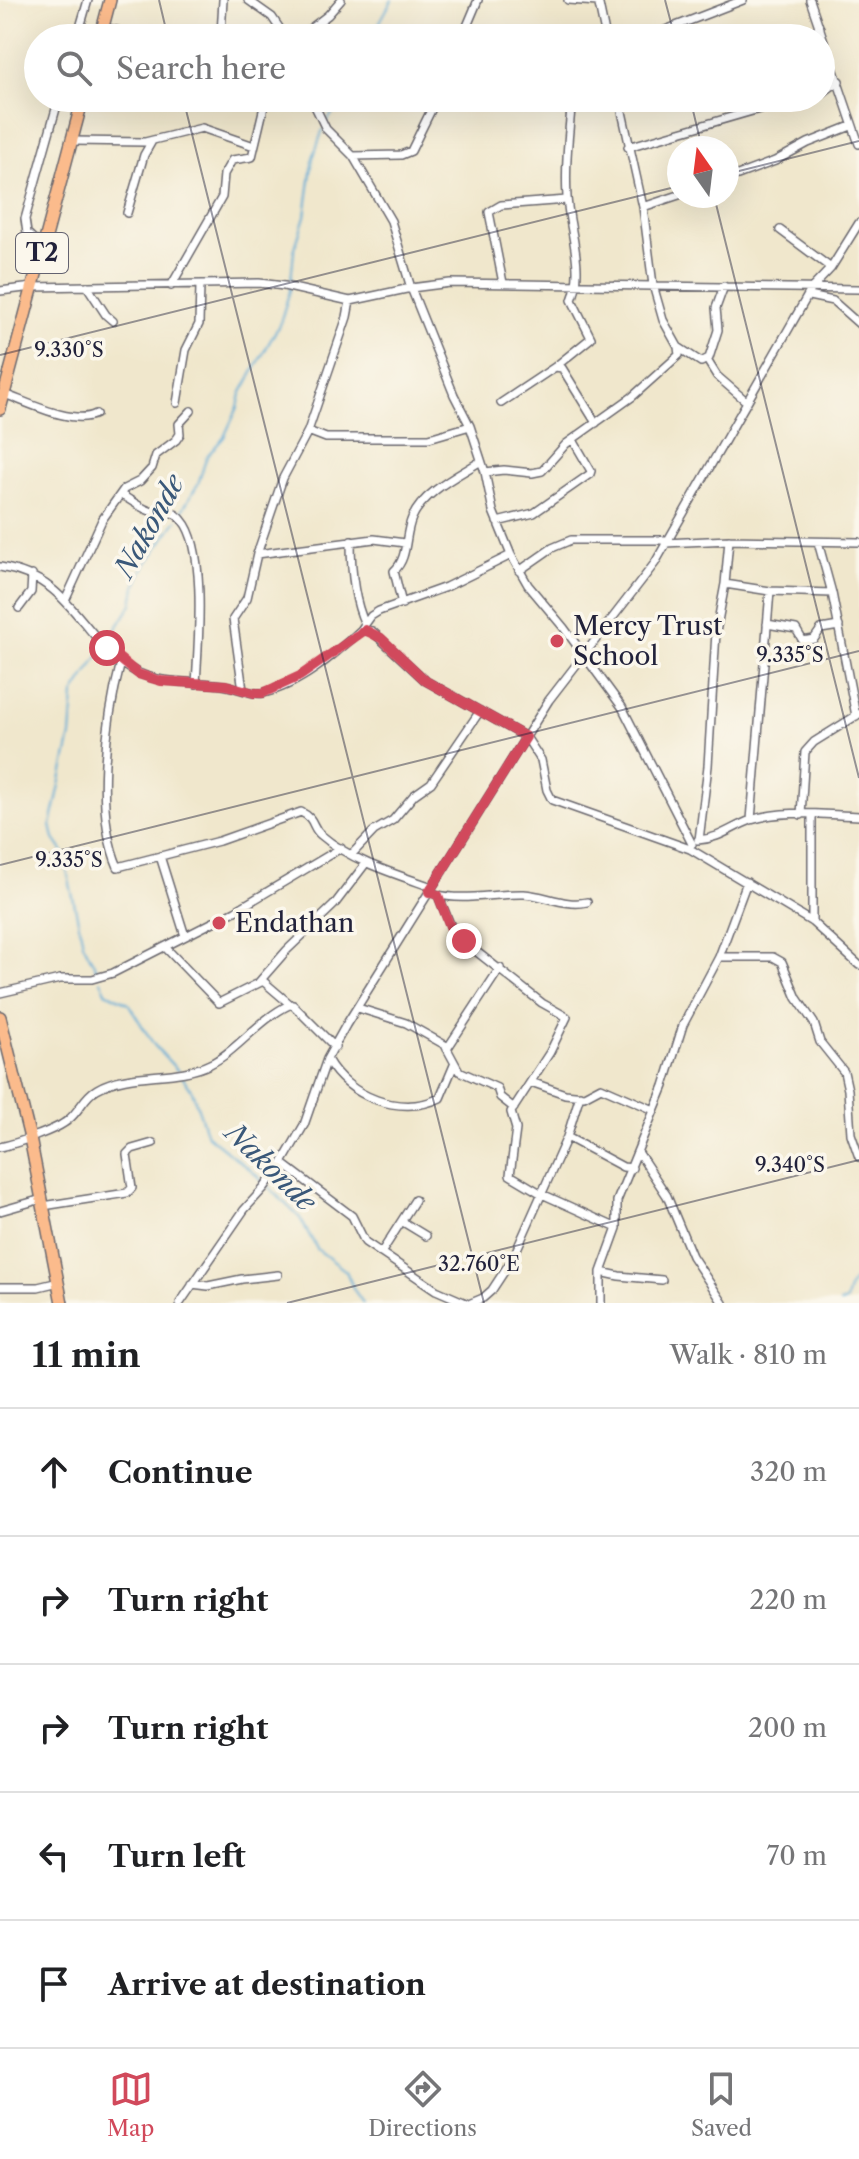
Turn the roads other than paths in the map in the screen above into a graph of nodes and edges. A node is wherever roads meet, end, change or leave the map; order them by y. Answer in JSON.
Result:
{"nodes":[{"id":1,"x":88,"y":0,"type":"edge"},
{"id":2,"x":110,"y":0,"type":"edge"},
{"id":3,"x":223,"y":0,"type":"edge"},
{"id":4,"x":248,"y":0,"type":"edge"},
{"id":5,"x":341,"y":0,"type":"edge"},
{"id":6,"x":478,"y":0,"type":"edge"},
{"id":7,"x":568,"y":0,"type":"edge"},
{"id":8,"x":743,"y":0,"type":"edge"},
{"id":9,"x":812,"y":0,"type":"edge"},
{"id":10,"x":598,"y":1,"type":"edge"},
{"id":11,"x":81,"y":24,"type":"edge"},
{"id":12,"x":103,"y":24,"type":"edge"},
{"id":13,"x":222,"y":24,"type":"edge"},
{"id":14,"x":275,"y":24,"type":"edge"},
{"id":15,"x":316,"y":24,"type":"edge"},
{"id":16,"x":468,"y":24,"type":"edge"},
{"id":17,"x":603,"y":24,"type":"edge"},
{"id":18,"x":681,"y":24,"type":"edge"},
{"id":19,"x":819,"y":24,"type":"edge"},
{"id":20,"x":835,"y":70,"type":"edge"},
{"id":21,"x":839,"y":81,"type":"junction"},
{"id":22,"x":835,"y":84,"type":"edge"},
{"id":23,"x":55,"y":112,"type":"edge"},
{"id":24,"x":79,"y":112,"type":"edge"},
{"id":25,"x":262,"y":112,"type":"edge"},
{"id":26,"x":318,"y":112,"type":"edge"},
{"id":27,"x":430,"y":112,"type":"edge"},
{"id":28,"x":570,"y":112,"type":"edge"},
{"id":29,"x":622,"y":112,"type":"edge"},
{"id":30,"x":749,"y":112,"type":"edge"},
{"id":31,"x":851,"y":126,"type":"junction"},
{"id":32,"x":72,"y":141,"type":"junction"},
{"id":33,"x":152,"y":141,"type":"junction"},
{"id":34,"x":859,"y":144,"type":"edge"},
{"id":35,"x":254,"y":146,"type":"junction"},
{"id":36,"x":628,"y":147,"type":"junction"},
{"id":37,"x":353,"y":156,"type":"junction"},
{"id":38,"x":739,"y":174,"type":"edge"},
{"id":39,"x":667,"y":199,"type":"edge"},
{"id":40,"x":567,"y":200,"type":"junction"},
{"id":41,"x":643,"y":207,"type":"junction"},
{"id":42,"x":127,"y":213,"type":"dead end"},
{"id":43,"x":859,"y":223,"type":"edge"},
{"id":44,"x":780,"y":230,"type":"dead end"},
{"id":45,"x":43,"y":248,"type":"junction"},
{"id":46,"x":831,"y":268,"type":"junction"},
{"id":47,"x":503,"y":283,"type":"junction"},
{"id":48,"x":200,"y":285,"type":"junction"},
{"id":49,"x":578,"y":285,"type":"junction"},
{"id":50,"x":653,"y":285,"type":"junction"},
{"id":51,"x":87,"y":286,"type":"junction"},
{"id":52,"x":171,"y":286,"type":"junction"},
{"id":53,"x":724,"y":286,"type":"junction"},
{"id":54,"x":33,"y":287,"type":"junction"},
{"id":55,"x":411,"y":288,"type":"junction"},
{"id":56,"x":859,"y":289,"type":"edge"},
{"id":57,"x":1,"y":291,"type":"edge"},
{"id":58,"x":811,"y":292,"type":"junction"},
{"id":59,"x":350,"y":301,"type":"junction"},
{"id":60,"x":0,"y":303,"type":"edge"},
{"id":61,"x":113,"y":321,"type":"dead end"},
{"id":62,"x":859,"y":324,"type":"edge"},
{"id":63,"x":678,"y":347,"type":"junction"},
{"id":64,"x":707,"y":360,"type":"junction"},
{"id":65,"x":555,"y":367,"type":"junction"},
{"id":66,"x":4,"y":394,"type":"junction"},
{"id":67,"x":746,"y":401,"type":"junction"},
{"id":68,"x":177,"y":403,"type":"dead end"},
{"id":69,"x":501,"y":403,"type":"dead end"},
{"id":70,"x":0,"y":409,"type":"edge"},
{"id":71,"x":191,"y":411,"type":"dead end"},
{"id":72,"x":96,"y":414,"type":"dead end"},
{"id":73,"x":596,"y":423,"type":"junction"},
{"id":74,"x":470,"y":426,"type":"junction"},
{"id":75,"x":308,"y":431,"type":"junction"},
{"id":76,"x":573,"y":440,"type":"junction"},
{"id":77,"x":481,"y":461,"type":"junction"},
{"id":78,"x":485,"y":472,"type":"junction"},
{"id":79,"x":121,"y":495,"type":"junction"},
{"id":80,"x":497,"y":522,"type":"junction"},
{"id":81,"x":729,"y":540,"type":"junction"},
{"id":82,"x":351,"y":541,"type":"junction"},
{"id":83,"x":666,"y":541,"type":"junction"},
{"id":84,"x":818,"y":542,"type":"junction"},
{"id":85,"x":859,"y":542,"type":"edge"},
{"id":86,"x":405,"y":543,"type":"junction"},
{"id":87,"x":257,"y":554,"type":"junction"},
{"id":88,"x":511,"y":555,"type":"junction"},
{"id":89,"x":0,"y":567,"type":"edge"},
{"id":90,"x":519,"y":571,"type":"junction"},
{"id":91,"x":32,"y":575,"type":"junction"},
{"id":92,"x":725,"y":584,"type":"junction"},
{"id":93,"x":770,"y":591,"type":"junction"},
{"id":94,"x":832,"y":593,"type":"junction"},
{"id":95,"x":65,"y":601,"type":"junction"},
{"id":96,"x":402,"y":604,"type":"junction"},
{"id":97,"x":19,"y":608,"type":"dead end"},
{"id":98,"x":767,"y":624,"type":"junction"},
{"id":99,"x":839,"y":626,"type":"junction"},
{"id":100,"x":363,"y":627,"type":"junction"},
{"id":101,"x":584,"y":656,"type":"junction"},
{"id":102,"x":121,"y":662,"type":"junction"},
{"id":103,"x":196,"y":684,"type":"junction"},
{"id":104,"x":243,"y":690,"type":"junction"},
{"id":105,"x":480,"y":711,"type":"junction"},
{"id":106,"x":858,"y":715,"type":"edge"},
{"id":107,"x":526,"y":737,"type":"junction"},
{"id":108,"x":801,"y":815,"type":"junction"},
{"id":109,"x":812,"y":815,"type":"junction"},
{"id":110,"x":859,"y":816,"type":"edge"},
{"id":111,"x":751,"y":820,"type":"junction"},
{"id":112,"x":694,"y":844,"type":"junction"},
{"id":113,"x":341,"y":848,"type":"junction"},
{"id":114,"x":352,"y":854,"type":"junction"},
{"id":115,"x":160,"y":856,"type":"junction"},
{"id":116,"x":366,"y":863,"type":"junction"},
{"id":117,"x":747,"y":882,"type":"junction"},
{"id":118,"x":433,"y":891,"type":"junction"},
{"id":119,"x":587,"y":902,"type":"dead end"},
{"id":120,"x":812,"y":922,"type":"junction"},
{"id":121,"x":185,"y":936,"type":"junction"},
{"id":122,"x":165,"y":947,"type":"junction"},
{"id":123,"x":719,"y":957,"type":"junction"},
{"id":124,"x":857,"y":959,"type":"edge"},
{"id":125,"x":500,"y":968,"type":"junction"},
{"id":126,"x":259,"y":982,"type":"junction"},
{"id":127,"x":0,"y":993,"type":"edge"},
{"id":128,"x":291,"y":1005,"type":"junction"},
{"id":129,"x":358,"y":1008,"type":"junction"},
{"id":130,"x":0,"y":1017,"type":"edge"},
{"id":131,"x":3,"y":1047,"type":"edge"},
{"id":132,"x":335,"y":1047,"type":"junction"},
{"id":133,"x":447,"y":1049,"type":"junction"},
{"id":134,"x":327,"y":1059,"type":"junction"},
{"id":135,"x":454,"y":1065,"type":"junction"},
{"id":136,"x":531,"y":1082,"type":"junction"},
{"id":137,"x":580,"y":1095,"type":"junction"},
{"id":138,"x":514,"y":1108,"type":"junction"},
{"id":139,"x":654,"y":1110,"type":"junction"},
{"id":140,"x":567,"y":1137,"type":"junction"},
{"id":141,"x":30,"y":1138,"type":"junction"},
{"id":142,"x":153,"y":1143,"type":"dead end"},
{"id":143,"x":0,"y":1147,"type":"edge"},
{"id":144,"x":638,"y":1152,"type":"junction"},
{"id":145,"x":859,"y":1157,"type":"edge"},
{"id":146,"x":282,"y":1163,"type":"junction"},
{"id":147,"x":632,"y":1168,"type":"junction"},
{"id":148,"x":542,"y":1194,"type":"junction"},
{"id":149,"x":415,"y":1200,"type":"dead end"},
{"id":150,"x":42,"y":1202,"type":"junction"},
{"id":151,"x":0,"y":1211,"type":"edge"},
{"id":152,"x":403,"y":1222,"type":"junction"},
{"id":153,"x":617,"y":1228,"type":"junction"},
{"id":154,"x":426,"y":1236,"type":"dead end"},
{"id":155,"x":381,"y":1253,"type":"junction"},
{"id":156,"x":601,"y":1272,"type":"junction"},
{"id":157,"x":278,"y":1275,"type":"dead end"},
{"id":158,"x":662,"y":1280,"type":"dead end"},
{"id":159,"x":59,"y":1282,"type":"junction"},
{"id":160,"x":192,"y":1284,"type":"junction"},
{"id":161,"x":0,"y":1287,"type":"edge"},
{"id":162,"x":447,"y":1300,"type":"edge"},
{"id":163,"x":62,"y":1303,"type":"edge"},
{"id":164,"x":180,"y":1303,"type":"edge"},
{"id":165,"x":468,"y":1303,"type":"edge"},
{"id":166,"x":601,"y":1303,"type":"edge"},
{"id":167,"x":723,"y":1303,"type":"edge"}],
"edges":[{"from":1,"to":11,"type":"street"},
{"from":2,"to":12,"type":"highway"},
{"from":3,"to":13,"type":"street"},
{"from":4,"to":14,"type":"street"},
{"from":5,"to":15,"type":"street"},
{"from":6,"to":16,"type":"street"},
{"from":7,"to":10,"type":"street"},
{"from":8,"to":18,"type":"street"},
{"from":9,"to":19,"type":"street"},
{"from":10,"to":17,"type":"street"},
{"from":20,"to":21,"type":"street"},
{"from":21,"to":22,"type":"street"},
{"from":21,"to":31,"type":"street"},
{"from":23,"to":45,"type":"street"},
{"from":24,"to":32,"type":"highway","number":"T2"},
{"from":25,"to":35,"type":"street"},
{"from":26,"to":37,"type":"street"},
{"from":27,"to":37,"type":"street"},
{"from":28,"to":40,"type":"street"},
{"from":29,"to":36,"type":"street"},
{"from":30,"to":36,"type":"street"},
{"from":31,"to":34,"type":"street"},
{"from":31,"to":38,"type":"street"},
{"from":32,"to":33,"type":"street"},
{"from":32,"to":45,"type":"highway","number":"T2"},
{"from":33,"to":35,"type":"street"},
{"from":33,"to":42,"type":"street"},
{"from":35,"to":52,"type":"street"},
{"from":36,"to":41,"type":"street"},
{"from":37,"to":55,"type":"street"},
{"from":39,"to":41,"type":"street"},
{"from":40,"to":47,"type":"street"},
{"from":40,"to":49,"type":"street"},
{"from":41,"to":50,"type":"street"},
{"from":43,"to":46,"type":"street"},
{"from":44,"to":46,"type":"street"},
{"from":45,"to":54,"type":"highway","number":"T2"},
{"from":46,"to":58,"type":"street"},
{"from":47,"to":49,"type":"street"},
{"from":47,"to":55,"type":"street"},
{"from":48,"to":52,"type":"street"},
{"from":48,"to":59,"type":"street"},
{"from":48,"to":68,"type":"street"},
{"from":49,"to":50,"type":"street"},
{"from":49,"to":65,"type":"street"},
{"from":50,"to":53,"type":"street"},
{"from":50,"to":63,"type":"street"},
{"from":51,"to":52,"type":"street"},
{"from":51,"to":54,"type":"street"},
{"from":51,"to":61,"type":"street"},
{"from":53,"to":58,"type":"street"},
{"from":53,"to":64,"type":"street"},
{"from":54,"to":57,"type":"street"},
{"from":54,"to":66,"type":"highway","number":"T2"},
{"from":55,"to":59,"type":"street"},
{"from":55,"to":74,"type":"street"},
{"from":56,"to":58,"type":"street"},
{"from":57,"to":60,"type":"street"},
{"from":58,"to":62,"type":"street"},
{"from":58,"to":67,"type":"street"},
{"from":59,"to":75,"type":"street"},
{"from":63,"to":64,"type":"street"},
{"from":63,"to":73,"type":"street"},
{"from":64,"to":67,"type":"street"},
{"from":65,"to":69,"type":"street"},
{"from":65,"to":73,"type":"street"},
{"from":66,"to":70,"type":"highway","number":"T2"},
{"from":66,"to":72,"type":"street"},
{"from":67,"to":83,"type":"street"},
{"from":71,"to":79,"type":"street"},
{"from":73,"to":76,"type":"street"},
{"from":74,"to":75,"type":"street"},
{"from":74,"to":77,"type":"street"},
{"from":75,"to":87,"type":"street"},
{"from":76,"to":78,"type":"street"},
{"from":76,"to":80,"type":"street"},
{"from":77,"to":78,"type":"street"},
{"from":77,"to":86,"type":"street"},
{"from":78,"to":80,"type":"street"},
{"from":79,"to":95,"type":"street"},
{"from":79,"to":103,"type":"street"},
{"from":80,"to":88,"type":"street"},
{"from":81,"to":83,"type":"street"},
{"from":81,"to":84,"type":"street"},
{"from":81,"to":92,"type":"street"},
{"from":82,"to":86,"type":"street"},
{"from":82,"to":87,"type":"street"},
{"from":82,"to":100,"type":"street"},
{"from":83,"to":90,"type":"street"},
{"from":83,"to":101,"type":"street"},
{"from":84,"to":85,"type":"street"},
{"from":84,"to":94,"type":"street"},
{"from":86,"to":96,"type":"street"},
{"from":87,"to":104,"type":"street"},
{"from":88,"to":90,"type":"street"},
{"from":88,"to":96,"type":"street"},
{"from":89,"to":91,"type":"street"},
{"from":90,"to":101,"type":"street"},
{"from":91,"to":95,"type":"street"},
{"from":91,"to":97,"type":"street"},
{"from":92,"to":93,"type":"street"},
{"from":92,"to":112,"type":"street"},
{"from":93,"to":94,"type":"street"},
{"from":93,"to":98,"type":"street"},
{"from":94,"to":99,"type":"street"},
{"from":95,"to":102,"type":"street"},
{"from":96,"to":100,"type":"street"},
{"from":98,"to":99,"type":"street"},
{"from":98,"to":111,"type":"street"},
{"from":99,"to":106,"type":"street"},
{"from":100,"to":104,"type":"street"},
{"from":100,"to":105,"type":"street"},
{"from":101,"to":107,"type":"street"},
{"from":101,"to":112,"type":"street"},
{"from":102,"to":103,"type":"street"},
{"from":102,"to":115,"type":"street"},
{"from":103,"to":104,"type":"street"},
{"from":105,"to":107,"type":"street"},
{"from":105,"to":114,"type":"street"},
{"from":106,"to":108,"type":"street"},
{"from":107,"to":112,"type":"street"},
{"from":107,"to":118,"type":"street"},
{"from":108,"to":109,"type":"street"},
{"from":108,"to":111,"type":"street"},
{"from":109,"to":110,"type":"street"},
{"from":109,"to":120,"type":"street"},
{"from":111,"to":112,"type":"street"},
{"from":112,"to":117,"type":"street"},
{"from":113,"to":114,"type":"street"},
{"from":113,"to":115,"type":"street"},
{"from":113,"to":121,"type":"street"},
{"from":114,"to":116,"type":"street"},
{"from":115,"to":121,"type":"street"},
{"from":116,"to":118,"type":"street"},
{"from":116,"to":126,"type":"street"},
{"from":117,"to":120,"type":"street"},
{"from":117,"to":123,"type":"street"},
{"from":118,"to":119,"type":"street"},
{"from":118,"to":125,"type":"street"},
{"from":118,"to":129,"type":"street"},
{"from":120,"to":124,"type":"street"},
{"from":121,"to":122,"type":"street"},
{"from":122,"to":126,"type":"street"},
{"from":122,"to":127,"type":"street"},
{"from":123,"to":139,"type":"street"},
{"from":123,"to":145,"type":"street"},
{"from":125,"to":133,"type":"street"},
{"from":125,"to":136,"type":"street"},
{"from":126,"to":128,"type":"street"},
{"from":128,"to":132,"type":"street"},
{"from":128,"to":141,"type":"street"},
{"from":129,"to":132,"type":"street"},
{"from":129,"to":133,"type":"street"},
{"from":130,"to":131,"type":"highway"},
{"from":131,"to":141,"type":"highway"},
{"from":132,"to":134,"type":"street"},
{"from":133,"to":135,"type":"street"},
{"from":134,"to":135,"type":"street"},
{"from":134,"to":146,"type":"street"},
{"from":135,"to":138,"type":"street"},
{"from":136,"to":137,"type":"street"},
{"from":136,"to":138,"type":"street"},
{"from":137,"to":139,"type":"street"},
{"from":137,"to":140,"type":"street"},
{"from":138,"to":148,"type":"street"},
{"from":139,"to":144,"type":"street"},
{"from":140,"to":147,"type":"street"},
{"from":140,"to":148,"type":"street"},
{"from":141,"to":143,"type":"street"},
{"from":141,"to":150,"type":"highway"},
{"from":142,"to":150,"type":"street"},
{"from":144,"to":147,"type":"street"},
{"from":144,"to":167,"type":"street"},
{"from":146,"to":155,"type":"street"},
{"from":146,"to":160,"type":"street"},
{"from":147,"to":153,"type":"street"},
{"from":148,"to":153,"type":"street"},
{"from":148,"to":165,"type":"street"},
{"from":149,"to":152,"type":"street"},
{"from":150,"to":151,"type":"street"},
{"from":150,"to":159,"type":"highway"},
{"from":152,"to":154,"type":"street"},
{"from":152,"to":155,"type":"street"},
{"from":153,"to":156,"type":"street"},
{"from":155,"to":162,"type":"street"},
{"from":156,"to":158,"type":"street"},
{"from":156,"to":166,"type":"street"},
{"from":157,"to":160,"type":"street"},
{"from":159,"to":161,"type":"street"},
{"from":159,"to":163,"type":"highway"},
{"from":160,"to":164,"type":"street"},
{"from":162,"to":165,"type":"street"}]}
